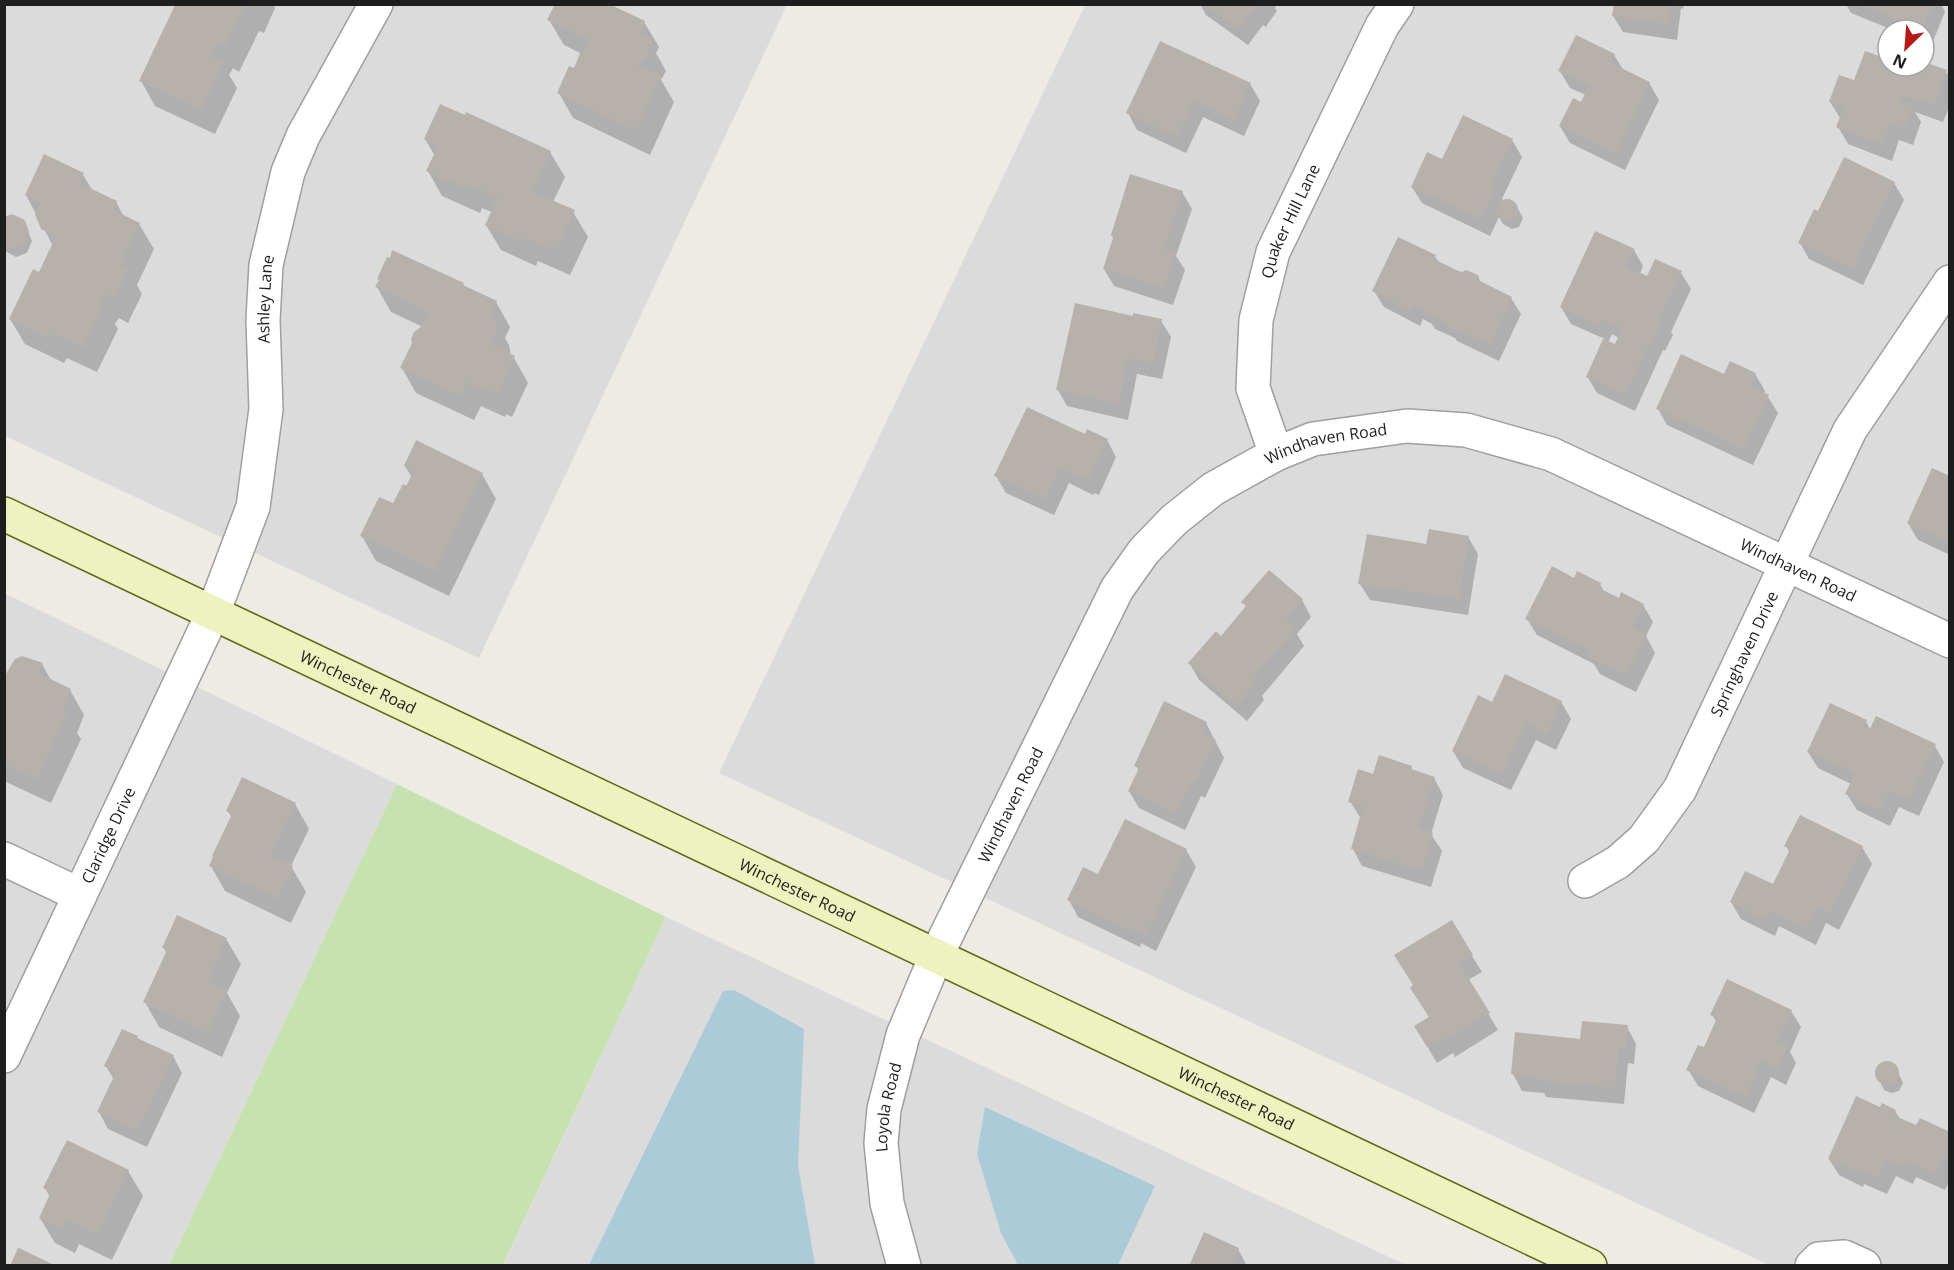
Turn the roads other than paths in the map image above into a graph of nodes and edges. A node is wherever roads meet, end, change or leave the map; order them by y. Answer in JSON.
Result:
{"nodes":[{"id":1,"x":376,"y":4,"type":"edge"},
{"id":2,"x":1397,"y":4,"type":"edge"},
{"id":3,"x":1950,"y":282,"type":"edge"},
{"id":4,"x":1276,"y":454,"type":"junction"},
{"id":5,"x":4,"y":514,"type":"edge"},
{"id":6,"x":1787,"y":565,"type":"junction"},
{"id":7,"x":213,"y":613,"type":"junction"},
{"id":8,"x":1950,"y":641,"type":"edge"},
{"id":9,"x":4,"y":859,"type":"edge"},
{"id":10,"x":1585,"y":881,"type":"dead end"},
{"id":11,"x":81,"y":895,"type":"junction"},
{"id":12,"x":937,"y":954,"type":"junction"},
{"id":13,"x":4,"y":1056,"type":"edge"},
{"id":14,"x":904,"y":1266,"type":"edge"},
{"id":15,"x":1590,"y":1266,"type":"edge"},
{"id":16,"x":1812,"y":1266,"type":"edge"},
{"id":17,"x":1864,"y":1266,"type":"edge"}],
"edges":[{"from":1,"to":7,"type":"street","name":"Ashley Lane"},
{"from":2,"to":4,"type":"street","name":"Quaker Hill Lane"},
{"from":3,"to":6,"type":"street","name":"Springhaven Drive"},
{"from":4,"to":6,"type":"street","name":"Windhaven Road"},
{"from":4,"to":12,"type":"street","name":"Windhaven Road"},
{"from":5,"to":7,"type":"main road","name":"Winchester Road"},
{"from":6,"to":8,"type":"street","name":"Windhaven Road"},
{"from":6,"to":10,"type":"street","name":"Springhaven Drive"},
{"from":7,"to":11,"type":"street","name":"Claridge Drive"},
{"from":7,"to":12,"type":"main road","name":"Winchester Road"},
{"from":9,"to":11,"type":"street"},
{"from":11,"to":13,"type":"street","name":"Claridge Drive"},
{"from":12,"to":14,"type":"street","name":"Loyola Road"},
{"from":12,"to":15,"type":"main road","name":"Winchester Road"},
{"from":16,"to":17,"type":"street"}]}
